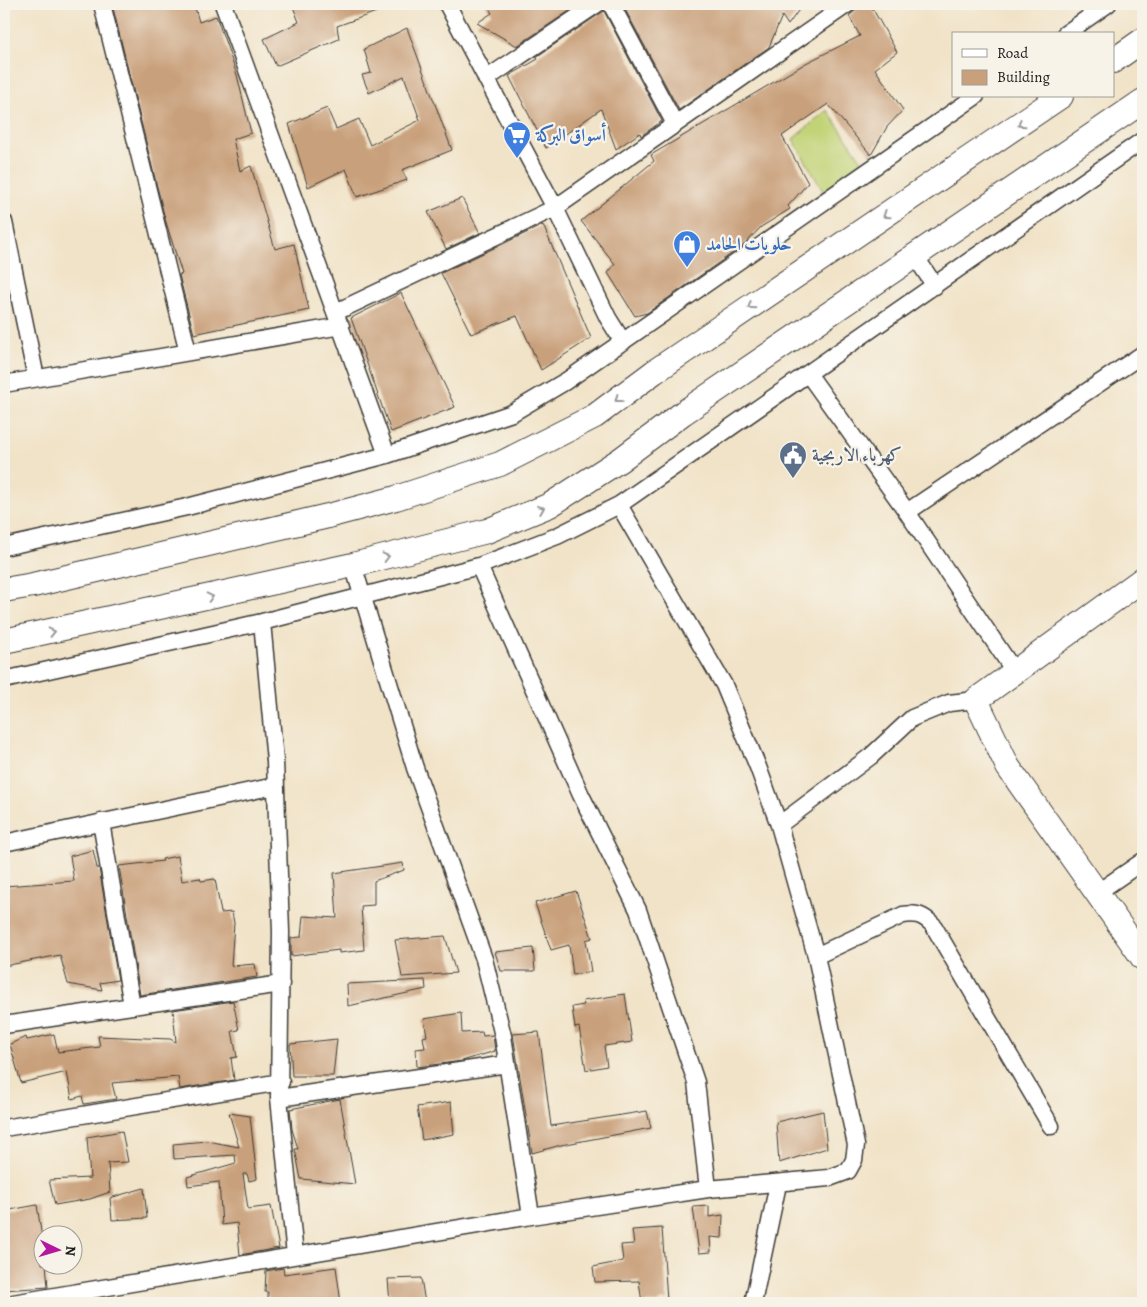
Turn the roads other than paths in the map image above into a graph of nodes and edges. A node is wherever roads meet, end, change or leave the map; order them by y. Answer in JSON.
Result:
{"nodes":[{"id":1,"x":102,"y":4,"type":"edge"},
{"id":2,"x":223,"y":4,"type":"edge"},
{"id":3,"x":447,"y":4,"type":"edge"},
{"id":4,"x":597,"y":4,"type":"edge"},
{"id":5,"x":611,"y":4,"type":"edge"},
{"id":6,"x":848,"y":4,"type":"edge"},
{"id":7,"x":1108,"y":4,"type":"edge"},
{"id":8,"x":1068,"y":32,"type":"edge"},
{"id":9,"x":1143,"y":40,"type":"edge"},
{"id":10,"x":1114,"y":60,"type":"edge"},
{"id":11,"x":486,"y":79,"type":"junction"},
{"id":12,"x":973,"y":98,"type":"edge"},
{"id":13,"x":1058,"y":98,"type":"edge"},
{"id":14,"x":1143,"y":101,"type":"edge"},
{"id":15,"x":676,"y":124,"type":"junction"},
{"id":16,"x":1143,"y":140,"type":"edge"},
{"id":17,"x":555,"y":208,"type":"junction"},
{"id":18,"x":4,"y":222,"type":"edge"},
{"id":19,"x":915,"y":256,"type":"junction"},
{"id":20,"x":935,"y":286,"type":"junction"},
{"id":21,"x":339,"y":319,"type":"junction"},
{"id":22,"x":623,"y":342,"type":"junction"},
{"id":23,"x":188,"y":352,"type":"junction"},
{"id":24,"x":1143,"y":354,"type":"edge"},
{"id":25,"x":809,"y":375,"type":"junction"},
{"id":26,"x":36,"y":378,"type":"junction"},
{"id":27,"x":4,"y":384,"type":"edge"},
{"id":28,"x":387,"y":455,"type":"junction"},
{"id":29,"x":619,"y":505,"type":"junction"},
{"id":30,"x":907,"y":512,"type":"junction"},
{"id":31,"x":4,"y":548,"type":"edge"},
{"id":32,"x":353,"y":565,"type":"junction"},
{"id":33,"x":479,"y":566,"type":"junction"},
{"id":34,"x":1143,"y":579,"type":"edge"},
{"id":35,"x":4,"y":590,"type":"edge"},
{"id":36,"x":362,"y":596,"type":"junction"},
{"id":37,"x":262,"y":622,"type":"junction"},
{"id":38,"x":4,"y":641,"type":"edge"},
{"id":39,"x":1014,"y":671,"type":"junction"},
{"id":40,"x":4,"y":680,"type":"edge"},
{"id":41,"x":976,"y":700,"type":"junction"},
{"id":42,"x":275,"y":786,"type":"junction"},
{"id":43,"x":101,"y":822,"type":"junction"},
{"id":44,"x":779,"y":825,"type":"junction"},
{"id":45,"x":4,"y":843,"type":"edge"},
{"id":46,"x":1143,"y":861,"type":"edge"},
{"id":47,"x":1098,"y":892,"type":"junction"},
{"id":48,"x":816,"y":956,"type":"junction"},
{"id":49,"x":1143,"y":958,"type":"edge"},
{"id":50,"x":281,"y":984,"type":"junction"},
{"id":51,"x":132,"y":1006,"type":"junction"},
{"id":52,"x":4,"y":1025,"type":"edge"},
{"id":53,"x":507,"y":1064,"type":"junction"},
{"id":54,"x":280,"y":1090,"type":"junction"},
{"id":55,"x":1050,"y":1126,"type":"dead end"},
{"id":56,"x":4,"y":1128,"type":"edge"},
{"id":57,"x":778,"y":1184,"type":"junction"},
{"id":58,"x":708,"y":1189,"type":"junction"},
{"id":59,"x":531,"y":1216,"type":"junction"},
{"id":60,"x":295,"y":1255,"type":"junction"},
{"id":61,"x":13,"y":1303,"type":"edge"},
{"id":62,"x":753,"y":1303,"type":"edge"}],
"edges":[{"from":1,"to":23,"type":"street"},
{"from":2,"to":21,"type":"street"},
{"from":3,"to":11,"type":"street"},
{"from":4,"to":11,"type":"street"},
{"from":5,"to":15,"type":"street"},
{"from":6,"to":15,"type":"street"},
{"from":7,"to":8,"type":"street"},
{"from":9,"to":10,"type":"main road"},
{"from":11,"to":17,"type":"street"},
{"from":12,"to":22,"type":"street"},
{"from":13,"to":35,"type":"main road","one_way":true},
{"from":14,"to":19,"type":"main road"},
{"from":15,"to":17,"type":"street"},
{"from":16,"to":20,"type":"street"},
{"from":17,"to":21,"type":"street"},
{"from":17,"to":22,"type":"street"},
{"from":18,"to":26,"type":"street"},
{"from":19,"to":20,"type":"street"},
{"from":32,"to":19,"type":"main road","one_way":true},
{"from":20,"to":25,"type":"street"},
{"from":21,"to":23,"type":"street"},
{"from":21,"to":28,"type":"street"},
{"from":22,"to":28,"type":"street"},
{"from":23,"to":26,"type":"street"},
{"from":24,"to":30,"type":"street"},
{"from":25,"to":29,"type":"street"},
{"from":25,"to":30,"type":"street"},
{"from":26,"to":27,"type":"street"},
{"from":28,"to":31,"type":"street"},
{"from":29,"to":33,"type":"street"},
{"from":29,"to":44,"type":"street"},
{"from":30,"to":39,"type":"street"},
{"from":32,"to":36,"type":"street"},
{"from":38,"to":32,"type":"main road","one_way":true},
{"from":33,"to":36,"type":"street"},
{"from":33,"to":58,"type":"street"},
{"from":34,"to":39,"type":"main road"},
{"from":36,"to":37,"type":"street"},
{"from":36,"to":53,"type":"street"},
{"from":37,"to":40,"type":"street"},
{"from":37,"to":42,"type":"street"},
{"from":39,"to":41,"type":"main road"},
{"from":41,"to":44,"type":"street"},
{"from":41,"to":47,"type":"main road"},
{"from":42,"to":43,"type":"street"},
{"from":42,"to":50,"type":"street"},
{"from":43,"to":45,"type":"street"},
{"from":43,"to":51,"type":"street"},
{"from":44,"to":48,"type":"street"},
{"from":46,"to":47,"type":"street"},
{"from":47,"to":49,"type":"main road"},
{"from":48,"to":55,"type":"street"},
{"from":48,"to":57,"type":"street"},
{"from":50,"to":51,"type":"street"},
{"from":50,"to":54,"type":"street"},
{"from":51,"to":52,"type":"street"},
{"from":53,"to":54,"type":"street"},
{"from":53,"to":59,"type":"street"},
{"from":54,"to":56,"type":"street"},
{"from":54,"to":60,"type":"street"},
{"from":57,"to":58,"type":"street"},
{"from":57,"to":62,"type":"street"},
{"from":58,"to":59,"type":"street"},
{"from":59,"to":60,"type":"street"},
{"from":60,"to":61,"type":"street"}]}
